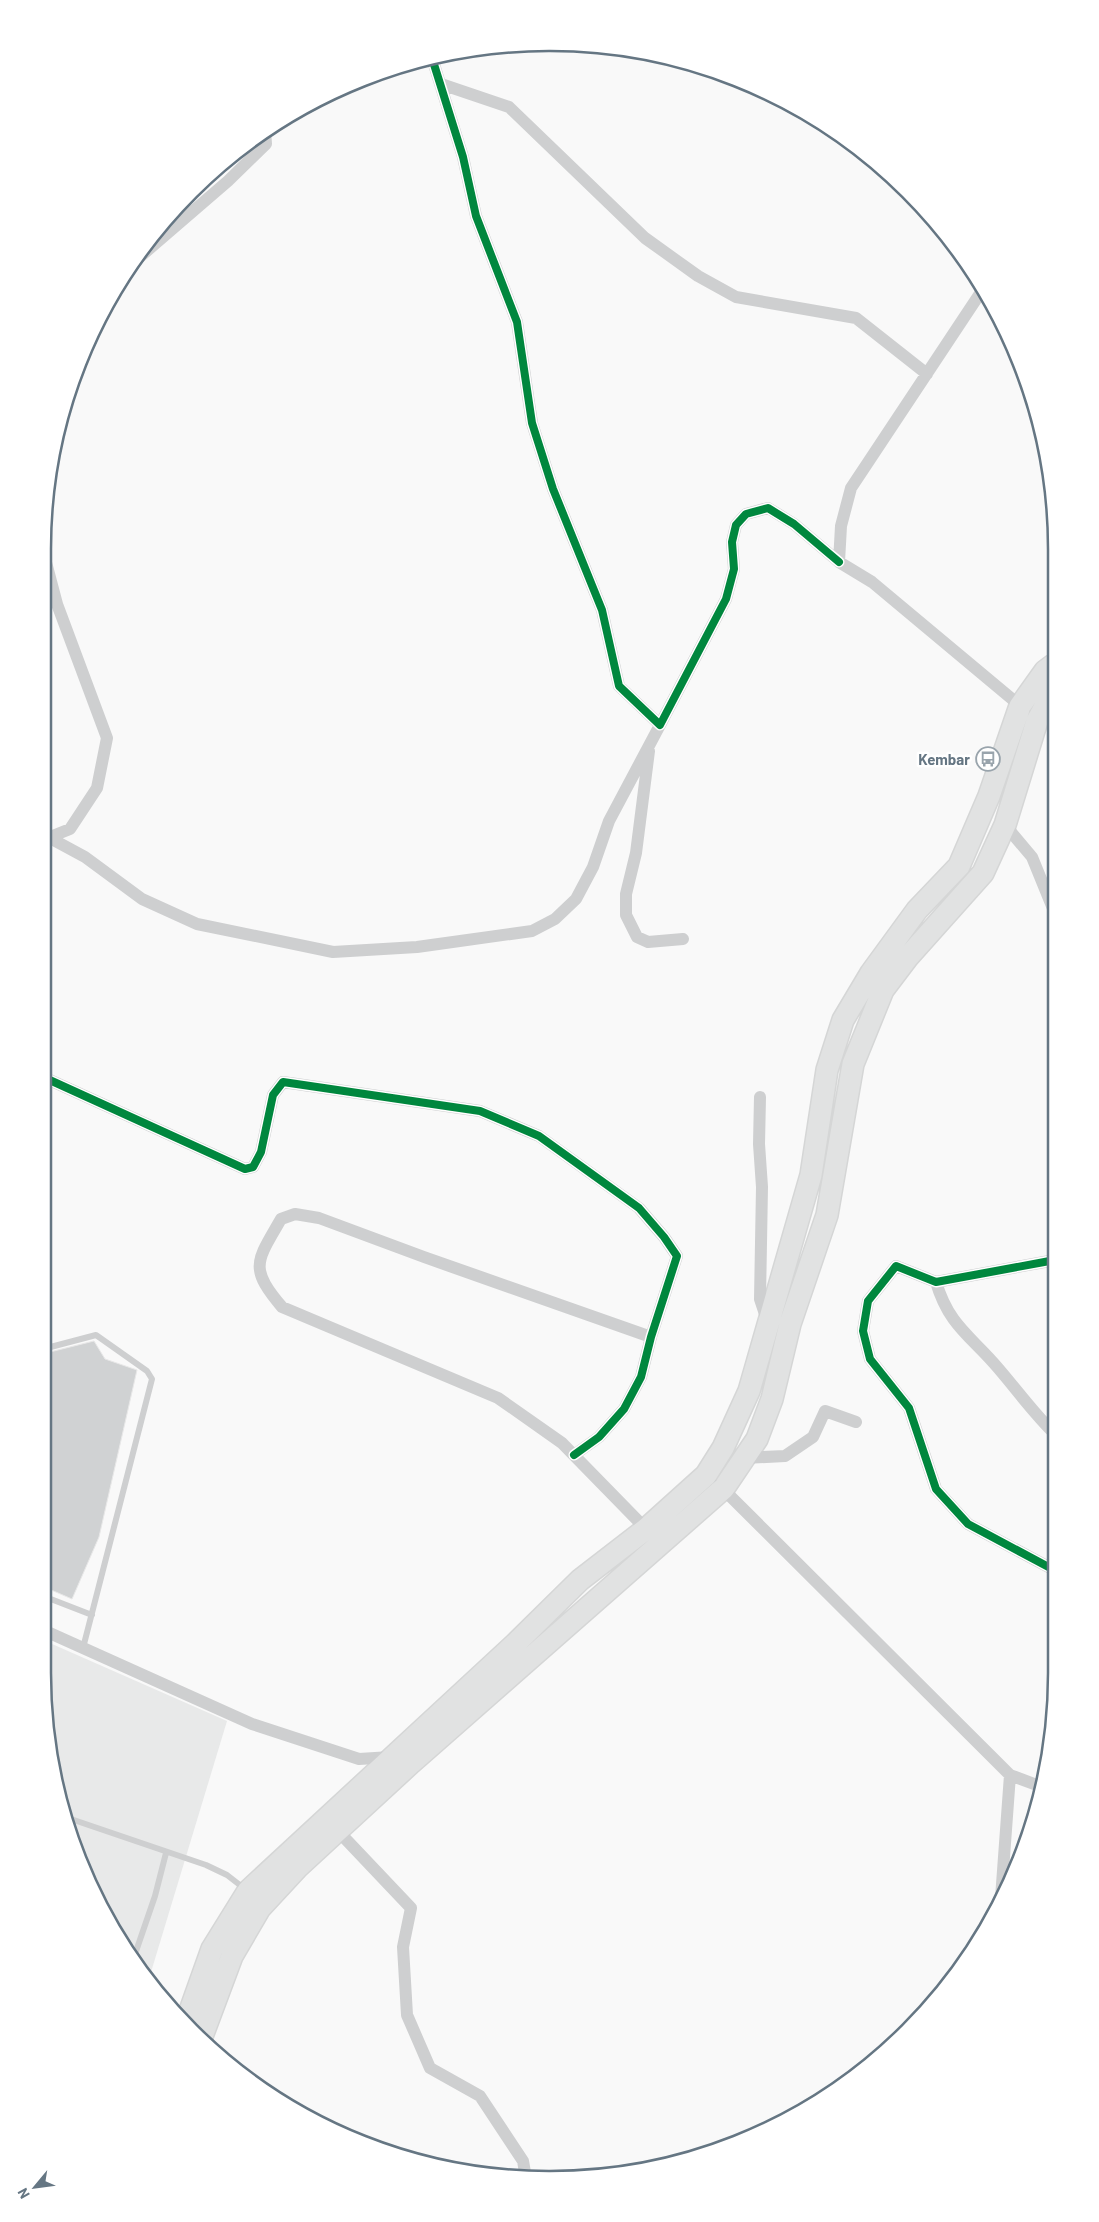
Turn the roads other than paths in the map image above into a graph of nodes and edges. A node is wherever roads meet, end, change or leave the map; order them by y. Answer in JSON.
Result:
{"nodes":[{"id":1,"x":433,"y":65,"type":"edge"},
{"id":2,"x":441,"y":84,"type":"junction"},
{"id":3,"x":266,"y":140,"type":"edge"},
{"id":4,"x":158,"y":242,"type":"edge"},
{"id":5,"x":978,"y":296,"type":"edge"},
{"id":6,"x":926,"y":374,"type":"junction"},
{"id":7,"x":839,"y":562,"type":"junction"},
{"id":8,"x":51,"y":581,"type":"edge"},
{"id":9,"x":1048,"y":669,"type":"edge"},
{"id":10,"x":1048,"y":701,"type":"edge"},
{"id":11,"x":1020,"y":706,"type":"junction"},
{"id":12,"x":1037,"y":721,"type":"junction"},
{"id":13,"x":660,"y":726,"type":"junction"},
{"id":14,"x":650,"y":744,"type":"junction"},
{"id":15,"x":1005,"y":825,"type":"junction"},
{"id":16,"x":51,"y":836,"type":"edge"},
{"id":17,"x":51,"y":840,"type":"edge"},
{"id":18,"x":1048,"y":896,"type":"edge"},
{"id":19,"x":683,"y":940,"type":"dead end"},
{"id":20,"x":51,"y":1081,"type":"edge"},
{"id":21,"x":760,"y":1097,"type":"dead end"},
{"id":22,"x":1048,"y":1261,"type":"edge"},
{"id":23,"x":936,"y":1282,"type":"junction"},
{"id":24,"x":768,"y":1323,"type":"junction"},
{"id":25,"x":651,"y":1337,"type":"junction"},
{"id":26,"x":51,"y":1347,"type":"edge"},
{"id":27,"x":856,"y":1422,"type":"dead end"},
{"id":28,"x":1048,"y":1426,"type":"edge"},
{"id":29,"x":574,"y":1455,"type":"junction"},
{"id":30,"x":744,"y":1458,"type":"junction"},
{"id":31,"x":706,"y":1475,"type":"junction"},
{"id":32,"x":724,"y":1488,"type":"junction"},
{"id":33,"x":646,"y":1528,"type":"junction"},
{"id":34,"x":1048,"y":1567,"type":"edge"},
{"id":35,"x":51,"y":1599,"type":"edge"},
{"id":36,"x":92,"y":1615,"type":"junction"},
{"id":37,"x":51,"y":1634,"type":"edge"},
{"id":38,"x":83,"y":1648,"type":"junction"},
{"id":39,"x":391,"y":1757,"type":"junction"},
{"id":40,"x":1010,"y":1775,"type":"junction"},
{"id":41,"x":1035,"y":1784,"type":"edge"},
{"id":42,"x":74,"y":1821,"type":"edge"},
{"id":43,"x":338,"y":1831,"type":"junction"},
{"id":44,"x":166,"y":1853,"type":"junction"},
{"id":45,"x":1002,"y":1879,"type":"edge"},
{"id":46,"x":248,"y":1891,"type":"junction"},
{"id":47,"x":136,"y":1951,"type":"edge"},
{"id":48,"x":188,"y":2016,"type":"edge"},
{"id":49,"x":204,"y":2031,"type":"edge"},
{"id":50,"x":525,"y":2170,"type":"edge"}],
"edges":[{"from":1,"to":2,"type":"street"},
{"from":2,"to":6,"type":"street"},
{"from":2,"to":13,"type":"street"},
{"from":3,"to":4,"type":"street"},
{"from":5,"to":6,"type":"street"},
{"from":6,"to":7,"type":"street"},
{"from":7,"to":11,"type":"street"},
{"from":7,"to":13,"type":"street"},
{"from":8,"to":16,"type":"street"},
{"from":9,"to":11,"type":"highway"},
{"from":10,"to":12,"type":"highway"},
{"from":11,"to":12,"type":"street"},
{"from":11,"to":24,"type":"highway"},
{"from":12,"to":15,"type":"highway"},
{"from":13,"to":14,"type":"street"},
{"from":14,"to":17,"type":"street"},
{"from":14,"to":19,"type":"street"},
{"from":15,"to":18,"type":"street"},
{"from":15,"to":30,"type":"highway"},
{"from":20,"to":25,"type":"street"},
{"from":21,"to":24,"type":"street"},
{"from":22,"to":23,"type":"street"},
{"from":23,"to":28,"type":"street"},
{"from":23,"to":34,"type":"street"},
{"from":24,"to":31,"type":"highway"},
{"from":25,"to":29,"type":"street"},
{"from":25,"to":29,"type":"street"},
{"from":26,"to":36,"type":"lane"},
{"from":27,"to":30,"type":"street"},
{"from":29,"to":33,"type":"street"},
{"from":30,"to":32,"type":"highway"},
{"from":31,"to":32,"type":"street"},
{"from":31,"to":33,"type":"highway"},
{"from":32,"to":40,"type":"street"},
{"from":32,"to":43,"type":"highway"},
{"from":33,"to":39,"type":"highway"},
{"from":35,"to":36,"type":"lane"},
{"from":36,"to":38,"type":"lane"},
{"from":37,"to":38,"type":"street"},
{"from":38,"to":39,"type":"street"},
{"from":39,"to":46,"type":"highway"},
{"from":40,"to":41,"type":"street"},
{"from":40,"to":45,"type":"street"},
{"from":42,"to":44,"type":"lane"},
{"from":43,"to":49,"type":"highway"},
{"from":43,"to":50,"type":"street"},
{"from":44,"to":46,"type":"lane"},
{"from":44,"to":47,"type":"lane"},
{"from":46,"to":48,"type":"highway"}]}
